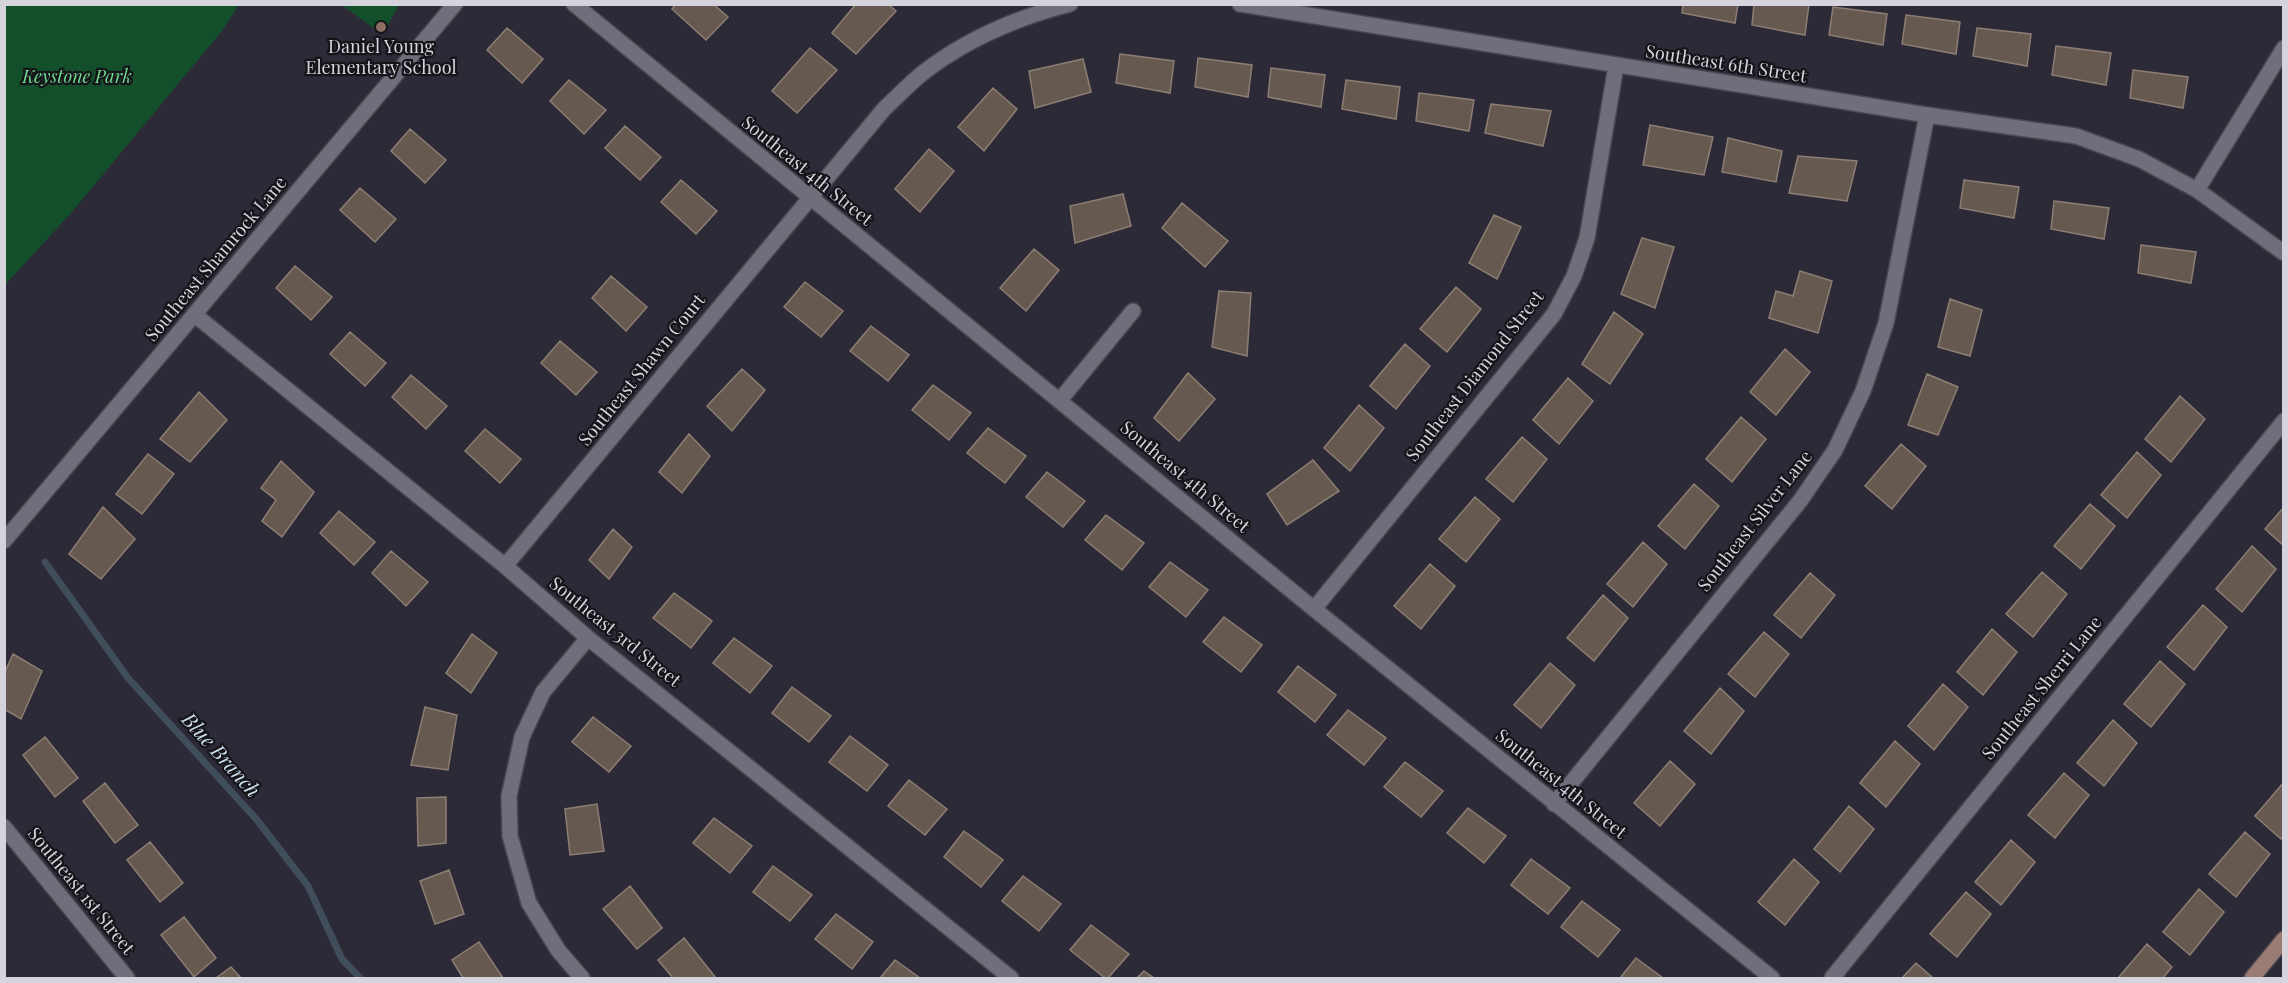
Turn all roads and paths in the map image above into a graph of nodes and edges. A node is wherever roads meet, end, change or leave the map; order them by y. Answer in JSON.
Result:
{"nodes":[{"id":1,"x":455,"y":4,"type":"edge"},
{"id":2,"x":574,"y":4,"type":"edge"},
{"id":3,"x":1070,"y":4,"type":"edge"},
{"id":4,"x":1240,"y":4,"type":"edge"},
{"id":5,"x":2283,"y":48,"type":"edge"},
{"id":6,"x":1616,"y":66,"type":"junction"},
{"id":7,"x":1927,"y":115,"type":"junction"},
{"id":8,"x":2197,"y":190,"type":"junction"},
{"id":9,"x":808,"y":198,"type":"junction"},
{"id":10,"x":2283,"y":253,"type":"edge"},
{"id":11,"x":1133,"y":311,"type":"dead end"},
{"id":12,"x":195,"y":315,"type":"junction"},
{"id":13,"x":1060,"y":400,"type":"junction"},
{"id":14,"x":2283,"y":421,"type":"edge"},
{"id":15,"x":5,"y":540,"type":"edge"},
{"id":16,"x":505,"y":566,"type":"junction"},
{"id":17,"x":1314,"y":609,"type":"junction"},
{"id":18,"x":588,"y":638,"type":"junction"},
{"id":19,"x":1554,"y":804,"type":"junction"},
{"id":20,"x":4,"y":827,"type":"edge"},
{"id":21,"x":2283,"y":939,"type":"edge"},
{"id":22,"x":127,"y":978,"type":"edge"},
{"id":23,"x":582,"y":978,"type":"edge"},
{"id":24,"x":1011,"y":978,"type":"edge"},
{"id":25,"x":1772,"y":978,"type":"edge"},
{"id":26,"x":1832,"y":978,"type":"edge"},
{"id":27,"x":2252,"y":978,"type":"edge"}],
"edges":[{"from":1,"to":12,"type":"street","name":"Southeast Shamrock Lane"},
{"from":2,"to":9,"type":"street","name":"Southeast 4th Street"},
{"from":3,"to":9,"type":"street"},
{"from":4,"to":6,"type":"street","name":"Southeast 6th Street"},
{"from":5,"to":8,"type":"street"},
{"from":6,"to":7,"type":"street","name":"Southeast 6th Street"},
{"from":6,"to":17,"type":"street","name":"Southeast Diamond Street"},
{"from":7,"to":8,"type":"street","name":"Southeast 6th Street"},
{"from":7,"to":19,"type":"street","name":"Southeast Silver Lane"},
{"from":8,"to":10,"type":"street","name":"Southeast 6th Street"},
{"from":9,"to":13,"type":"street","name":"Southeast 4th Street"},
{"from":9,"to":16,"type":"street","name":"Southeast Shawn Court"},
{"from":11,"to":13,"type":"street"},
{"from":12,"to":15,"type":"street","name":"Southeast Shamrock Lane"},
{"from":12,"to":16,"type":"street","name":"Southeast 3rd Street"},
{"from":13,"to":17,"type":"street","name":"Southeast 4th Street"},
{"from":14,"to":26,"type":"street","name":"Southeast Sherri Lane"},
{"from":16,"to":18,"type":"street","name":"Southeast 3rd Street"},
{"from":17,"to":19,"type":"street","name":"Southeast 4th Street"},
{"from":18,"to":23,"type":"street"},
{"from":18,"to":24,"type":"street","name":"Southeast 3rd Street"},
{"from":19,"to":25,"type":"street","name":"Southeast 4th Street"},
{"from":20,"to":22,"type":"street","name":"Southeast 1st Street"},
{"from":21,"to":27,"type":"main road"}]}
